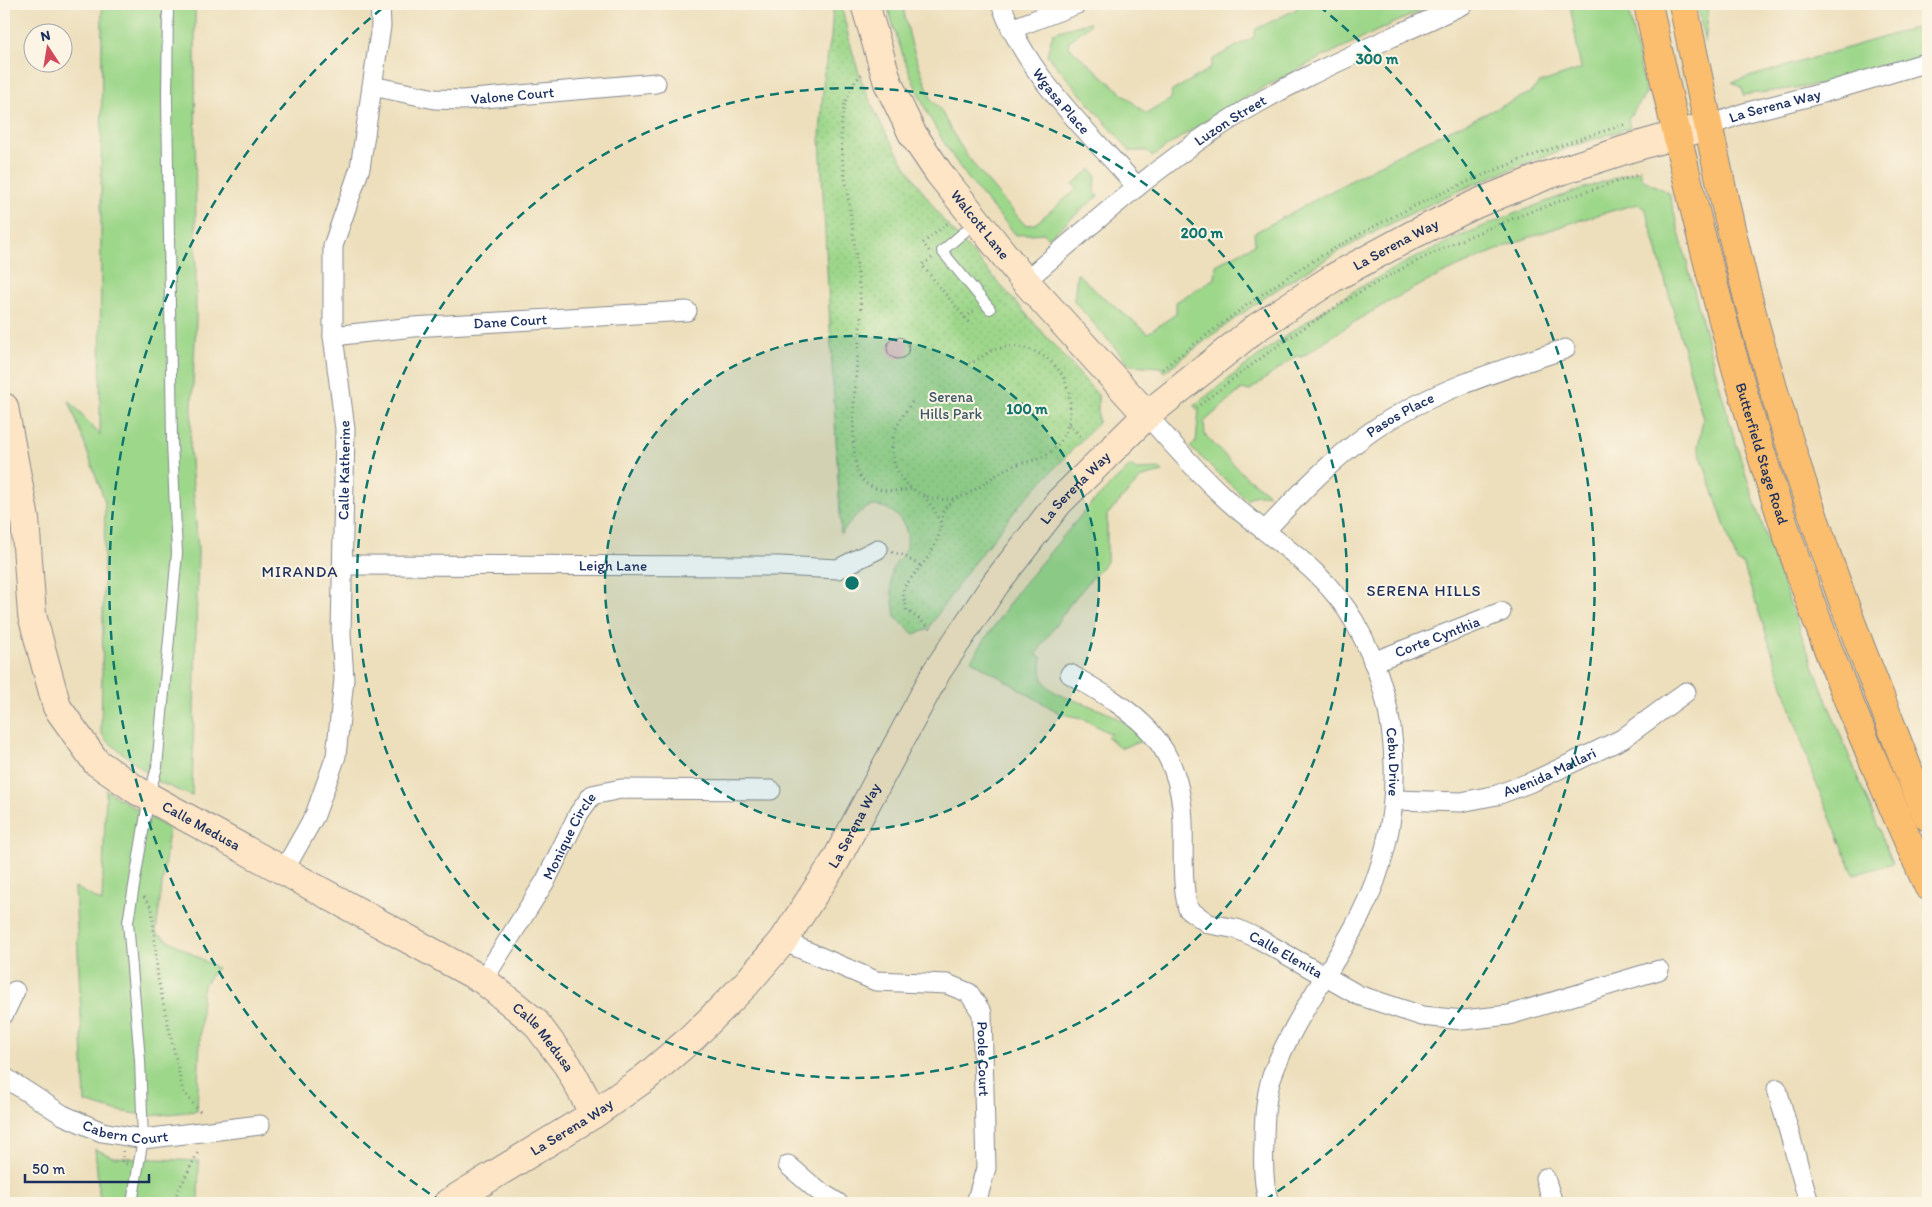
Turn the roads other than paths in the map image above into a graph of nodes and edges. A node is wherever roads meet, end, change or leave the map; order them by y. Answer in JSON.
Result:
{"nodes":[{"id":1,"x":168,"y":4,"type":"edge"},
{"id":2,"x":380,"y":4,"type":"edge"},
{"id":3,"x":865,"y":4,"type":"edge"},
{"id":4,"x":1001,"y":4,"type":"edge"},
{"id":5,"x":1077,"y":4,"type":"edge"},
{"id":6,"x":1464,"y":4,"type":"edge"},
{"id":7,"x":1648,"y":4,"type":"edge"},
{"id":8,"x":1682,"y":4,"type":"edge"},
{"id":9,"x":1010,"y":29,"type":"junction"},
{"id":10,"x":1928,"y":62,"type":"edge"},
{"id":11,"x":656,"y":84,"type":"dead end"},
{"id":12,"x":372,"y":86,"type":"junction"},
{"id":13,"x":1708,"y":126,"type":"junction"},
{"id":14,"x":1676,"y":135,"type":"junction"},
{"id":15,"x":1137,"y":187,"type":"junction"},
{"id":16,"x":976,"y":222,"type":"junction"},
{"id":17,"x":1025,"y":281,"type":"junction"},
{"id":18,"x":990,"y":309,"type":"dead end"},
{"id":19,"x":687,"y":311,"type":"dead end"},
{"id":20,"x":333,"y":336,"type":"junction"},
{"id":21,"x":1565,"y":349,"type":"dead end"},
{"id":22,"x":4,"y":407,"type":"edge"},
{"id":23,"x":1147,"y":415,"type":"junction"},
{"id":24,"x":1266,"y":530,"type":"junction"},
{"id":25,"x":878,"y":549,"type":"road end"},
{"id":26,"x":343,"y":565,"type":"junction"},
{"id":27,"x":1501,"y":612,"type":"dead end"},
{"id":28,"x":1373,"y":662,"type":"junction"},
{"id":29,"x":1070,"y":674,"type":"dead end"},
{"id":30,"x":1686,"y":692,"type":"dead end"},
{"id":31,"x":771,"y":790,"type":"dead end"},
{"id":32,"x":149,"y":796,"type":"junction"},
{"id":33,"x":1395,"y":800,"type":"junction"},
{"id":34,"x":1928,"y":817,"type":"edge"},
{"id":35,"x":284,"y":870,"type":"junction"},
{"id":36,"x":1928,"y":886,"type":"edge"},
{"id":37,"x":783,"y":941,"type":"junction"},
{"id":38,"x":1659,"y":970,"type":"dead end"},
{"id":39,"x":1324,"y":976,"type":"junction"},
{"id":40,"x":483,"y":980,"type":"junction"},
{"id":41,"x":15,"y":991,"type":"dead end"},
{"id":42,"x":4,"y":1014,"type":"edge"},
{"id":43,"x":4,"y":1077,"type":"edge"},
{"id":44,"x":1777,"y":1089,"type":"dead end"},
{"id":45,"x":594,"y":1114,"type":"junction"},
{"id":46,"x":260,"y":1125,"type":"dead end"},
{"id":47,"x":144,"y":1139,"type":"junction"},
{"id":48,"x":788,"y":1165,"type":"dead end"},
{"id":49,"x":1545,"y":1178,"type":"dead end"},
{"id":50,"x":132,"y":1203,"type":"edge"},
{"id":51,"x":448,"y":1203,"type":"edge"},
{"id":52,"x":838,"y":1203,"type":"edge"},
{"id":53,"x":976,"y":1203,"type":"edge"},
{"id":54,"x":1268,"y":1203,"type":"edge"},
{"id":55,"x":1553,"y":1203,"type":"edge"},
{"id":56,"x":1809,"y":1203,"type":"edge"}],
"edges":[{"from":1,"to":32,"type":"lane"},
{"from":2,"to":12,"type":"street","name":"Calle Katherine"},
{"from":3,"to":16,"type":"main road","name":"Walcott Lane"},
{"from":4,"to":9,"type":"street","name":"Wgasa Place"},
{"from":5,"to":9,"type":"street"},
{"from":6,"to":15,"type":"street","name":"Luzon Street"},
{"from":7,"to":14,"type":"main road","name":"Butterfield Stage Road"},
{"from":8,"to":13,"type":"main road","name":"Butterfield Stage Road"},
{"from":9,"to":15,"type":"street","name":"Wgasa Place"},
{"from":10,"to":13,"type":"street","name":"La Serena Way"},
{"from":11,"to":12,"type":"street","name":"Valone Court"},
{"from":12,"to":20,"type":"street","name":"Calle Katherine"},
{"from":13,"to":14,"type":"main road","name":"La Serena Way"},
{"from":13,"to":34,"type":"main road","name":"Butterfield Stage Road"},
{"from":14,"to":23,"type":"main road","name":"La Serena Way"},
{"from":14,"to":36,"type":"main road","name":"Butterfield Stage Road"},
{"from":15,"to":17,"type":"street","name":"Luzon Street"},
{"from":16,"to":17,"type":"main road","name":"Walcott Lane"},
{"from":16,"to":18,"type":"lane"},
{"from":17,"to":23,"type":"main road","name":"Walcott Lane"},
{"from":19,"to":20,"type":"street","name":"Dane Court"},
{"from":20,"to":26,"type":"street","name":"Calle Katherine"},
{"from":21,"to":24,"type":"street","name":"Pasos Place"},
{"from":22,"to":32,"type":"main road","name":"Calle Medusa"},
{"from":23,"to":24,"type":"street","name":"Cebu Drive"},
{"from":23,"to":37,"type":"main road","name":"La Serena Way"},
{"from":24,"to":28,"type":"street","name":"Cebu Drive"},
{"from":25,"to":26,"type":"street","name":"Leigh Lane"},
{"from":26,"to":35,"type":"street","name":"Calle Katherine"},
{"from":27,"to":28,"type":"street","name":"Corte Cynthia"},
{"from":28,"to":33,"type":"street","name":"Cebu Drive"},
{"from":29,"to":39,"type":"street","name":"Calle Elenita"},
{"from":30,"to":33,"type":"street","name":"Avenida Mallari"},
{"from":31,"to":40,"type":"street","name":"Monique Circle"},
{"from":32,"to":35,"type":"main road","name":"Calle Medusa"},
{"from":32,"to":47,"type":"lane"},
{"from":33,"to":39,"type":"street","name":"Cebu Drive"},
{"from":35,"to":40,"type":"main road","name":"Calle Medusa"},
{"from":37,"to":45,"type":"main road","name":"La Serena Way"},
{"from":37,"to":53,"type":"street","name":"Poole Court"},
{"from":38,"to":39,"type":"street","name":"Calle Elenita"},
{"from":39,"to":54,"type":"street","name":"Cebu Drive"},
{"from":40,"to":45,"type":"main road","name":"Calle Medusa"},
{"from":41,"to":42,"type":"street"},
{"from":43,"to":47,"type":"street","name":"Cabern Court"},
{"from":44,"to":56,"type":"street"},
{"from":45,"to":51,"type":"main road","name":"La Serena Way"},
{"from":46,"to":47,"type":"street","name":"Cabern Court"},
{"from":47,"to":50,"type":"lane"},
{"from":48,"to":52,"type":"street"},
{"from":49,"to":55,"type":"street"}]}
